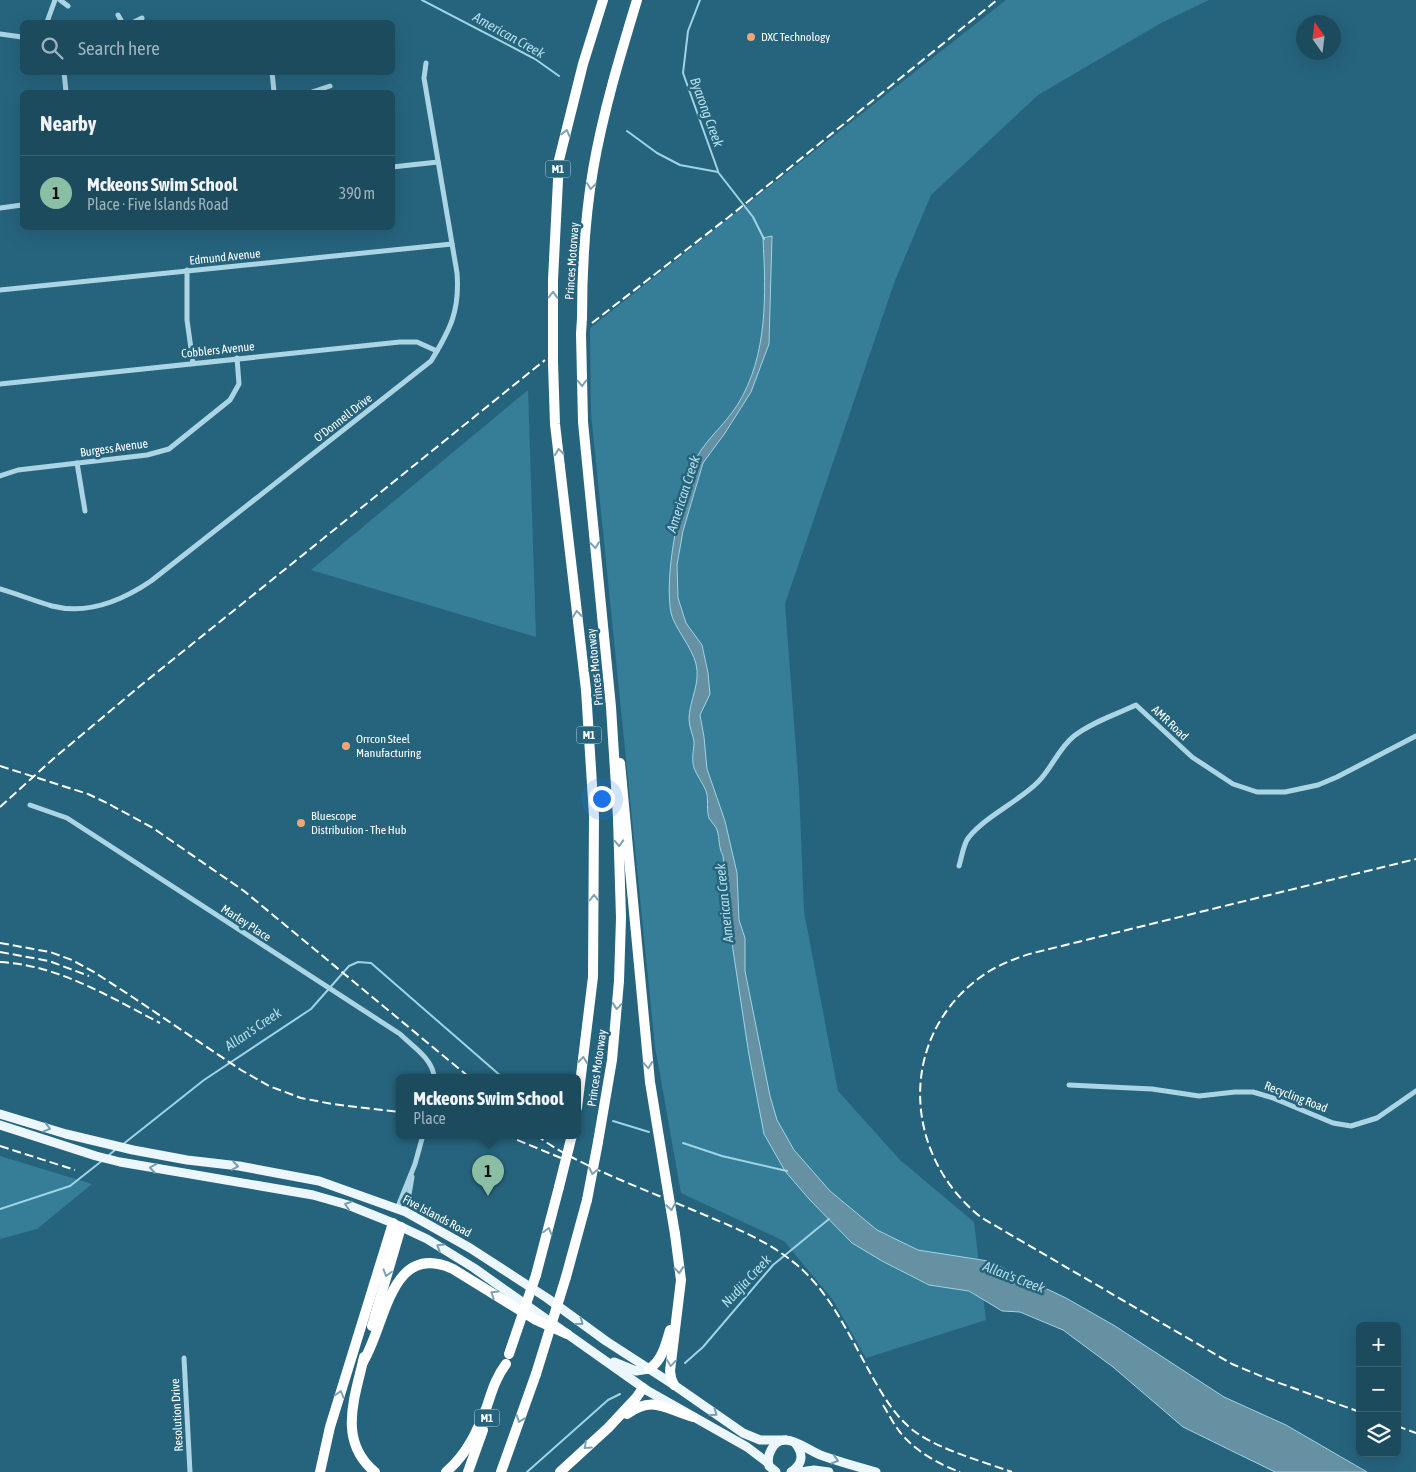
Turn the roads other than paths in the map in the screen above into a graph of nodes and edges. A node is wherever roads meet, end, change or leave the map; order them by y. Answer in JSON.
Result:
{"nodes":[{"id":1,"x":55,"y":0,"type":"edge"},
{"id":2,"x":60,"y":0,"type":"edge"},
{"id":3,"x":603,"y":0,"type":"edge"},
{"id":4,"x":638,"y":0,"type":"edge"},
{"id":5,"x":642,"y":0,"type":"edge"},
{"id":6,"x":68,"y":6,"type":"dead end"},
{"id":7,"x":118,"y":15,"type":"dead end"},
{"id":8,"x":142,"y":18,"type":"dead end"},
{"id":9,"x":48,"y":20,"type":"edge"},
{"id":10,"x":121,"y":20,"type":"edge"},
{"id":11,"x":138,"y":20,"type":"edge"},
{"id":12,"x":0,"y":34,"type":"edge"},
{"id":13,"x":20,"y":37,"type":"edge"},
{"id":14,"x":426,"y":63,"type":"dead end"},
{"id":15,"x":64,"y":75,"type":"edge"},
{"id":16,"x":272,"y":75,"type":"edge"},
{"id":17,"x":330,"y":86,"type":"dead end"},
{"id":18,"x":611,"y":86,"type":"junction"},
{"id":19,"x":66,"y":90,"type":"edge"},
{"id":20,"x":274,"y":90,"type":"edge"},
{"id":21,"x":318,"y":90,"type":"edge"},
{"id":22,"x":438,"y":162,"type":"junction"},
{"id":23,"x":395,"y":167,"type":"edge"},
{"id":24,"x":20,"y":205,"type":"edge"},
{"id":25,"x":0,"y":208,"type":"edge"},
{"id":26,"x":452,"y":244,"type":"junction"},
{"id":27,"x":187,"y":270,"type":"junction"},
{"id":28,"x":0,"y":290,"type":"edge"},
{"id":29,"x":437,"y":351,"type":"junction"},
{"id":30,"x":237,"y":358,"type":"junction"},
{"id":31,"x":193,"y":363,"type":"junction"},
{"id":32,"x":0,"y":384,"type":"edge"},
{"id":33,"x":77,"y":463,"type":"junction"},
{"id":34,"x":0,"y":476,"type":"edge"},
{"id":35,"x":85,"y":510,"type":"dead end"},
{"id":36,"x":0,"y":589,"type":"edge"},
{"id":37,"x":612,"y":707,"type":"junction"},
{"id":38,"x":1416,"y":736,"type":"edge"},
{"id":39,"x":30,"y":805,"type":"dead end"},
{"id":40,"x":959,"y":866,"type":"dead end"},
{"id":41,"x":434,"y":1074,"type":"edge"},
{"id":42,"x":581,"y":1075,"type":"edge"},
{"id":43,"x":1069,"y":1085,"type":"dead end"},
{"id":44,"x":1416,"y":1091,"type":"edge"},
{"id":45,"x":0,"y":1114,"type":"edge"},
{"id":46,"x":0,"y":1126,"type":"edge"},
{"id":47,"x":422,"y":1139,"type":"edge"},
{"id":48,"x":571,"y":1139,"type":"edge"},
{"id":49,"x":415,"y":1164,"type":"junction"},
{"id":50,"x":402,"y":1210,"type":"junction"},
{"id":51,"x":397,"y":1225,"type":"junction"},
{"id":52,"x":678,"y":1306,"type":"junction"},
{"id":53,"x":567,"y":1334,"type":"junction"},
{"id":54,"x":585,"y":1347,"type":"junction"},
{"id":55,"x":184,"y":1358,"type":"dead end"},
{"id":56,"x":507,"y":1359,"type":"junction"},
{"id":57,"x":363,"y":1362,"type":"junction"},
{"id":58,"x":646,"y":1370,"type":"junction"},
{"id":59,"x":674,"y":1385,"type":"junction"},
{"id":60,"x":643,"y":1388,"type":"junction"},
{"id":61,"x":693,"y":1417,"type":"junction"},
{"id":62,"x":608,"y":1428,"type":"junction"},
{"id":63,"x":785,"y":1440,"type":"junction"},
{"id":64,"x":795,"y":1443,"type":"junction"},
{"id":65,"x":768,"y":1463,"type":"junction"},
{"id":66,"x":190,"y":1472,"type":"edge"},
{"id":67,"x":320,"y":1472,"type":"edge"},
{"id":68,"x":375,"y":1472,"type":"edge"},
{"id":69,"x":446,"y":1472,"type":"edge"},
{"id":70,"x":468,"y":1472,"type":"edge"},
{"id":71,"x":501,"y":1472,"type":"edge"},
{"id":72,"x":560,"y":1472,"type":"edge"},
{"id":73,"x":776,"y":1472,"type":"edge"},
{"id":74,"x":791,"y":1472,"type":"edge"},
{"id":75,"x":800,"y":1472,"type":"edge"},
{"id":76,"x":829,"y":1472,"type":"edge"},
{"id":77,"x":876,"y":1472,"type":"edge"}],
"edges":[{"from":1,"to":9,"type":"street"},
{"from":2,"to":6,"type":"street"},
{"from":42,"to":3,"type":"highway","name":"Princes Motorway","number":"M1","one_way":true,"bridge":true},
{"from":4,"to":18,"type":"highway","name":"Princes Motorway","number":"M1"},
{"from":5,"to":18,"type":"highway"},
{"from":7,"to":10,"type":"street"},
{"from":8,"to":11,"type":"street"},
{"from":12,"to":13,"type":"street"},
{"from":14,"to":22,"type":"street","name":"O'Donnell Drive"},
{"from":15,"to":19,"type":"street"},
{"from":16,"to":20,"type":"street"},
{"from":17,"to":21,"type":"street"},
{"from":18,"to":37,"type":"highway","name":"Princes Motorway","number":"M1","one_way":true,"bridge":true},
{"from":22,"to":23,"type":"street"},
{"from":22,"to":26,"type":"street","name":"O'Donnell Drive"},
{"from":24,"to":25,"type":"street"},
{"from":26,"to":27,"type":"street","name":"Edmund Avenue"},
{"from":26,"to":29,"type":"street","name":"O'Donnell Drive"},
{"from":27,"to":28,"type":"street","name":"Edmund Avenue"},
{"from":27,"to":31,"type":"street"},
{"from":29,"to":30,"type":"street","name":"Cobblers Avenue"},
{"from":29,"to":36,"type":"street","name":"O'Donnell Drive"},
{"from":30,"to":31,"type":"street","name":"Cobblers Avenue"},
{"from":30,"to":33,"type":"street","name":"Burgess Avenue"},
{"from":31,"to":32,"type":"street","name":"Cobblers Avenue"},
{"from":33,"to":34,"type":"street","name":"Burgess Avenue"},
{"from":33,"to":35,"type":"street"},
{"from":37,"to":52,"type":"highway","one_way":true,"bridge":true},
{"from":37,"to":71,"type":"highway","name":"Princes Motorway","number":"M1","one_way":true,"bridge":true},
{"from":38,"to":40,"type":"street","name":"AMR Road"},
{"from":39,"to":41,"type":"street","name":"Marley Place"},
{"from":43,"to":44,"type":"street","name":"Recycling Road"},
{"from":45,"to":50,"type":"main road","name":"Five Islands Road","one_way":true},
{"from":51,"to":46,"type":"main road","name":"Five Islands Road","one_way":true},
{"from":47,"to":49,"type":"street"},
{"from":56,"to":48,"type":"highway","number":"M1","one_way":true,"bridge":true},
{"from":49,"to":50,"type":"street"},
{"from":49,"to":50,"type":"street"},
{"from":50,"to":51,"type":"main road"},
{"from":50,"to":58,"type":"main road","name":"Five Islands Road","one_way":true},
{"from":53,"to":51,"type":"main road","name":"Five Islands Road","one_way":true},
{"from":51,"to":57,"type":"highway","one_way":true},
{"from":67,"to":51,"type":"highway","one_way":true},
{"from":52,"to":58,"type":"highway"},
{"from":52,"to":59,"type":"highway","one_way":true},
{"from":53,"to":54,"type":"main road","name":"Five Islands Road"},
{"from":53,"to":57,"type":"highway","one_way":true},
{"from":54,"to":58,"type":"main road"},
{"from":54,"to":60,"type":"main road","name":"Five Islands Road"},
{"from":55,"to":66,"type":"street","name":"Resolution Drive"},
{"from":56,"to":69,"type":"highway"},
{"from":56,"to":70,"type":"highway","number":"M1"},
{"from":57,"to":68,"type":"highway"},
{"from":58,"to":59,"type":"main road","name":"Five Islands Road"},
{"from":58,"to":60,"type":"main road"},
{"from":59,"to":63,"type":"main road","name":"Five Islands Road","one_way":true},
{"from":60,"to":61,"type":"main road","name":"Five Islands Road"},
{"from":60,"to":62,"type":"highway"},
{"from":61,"to":62,"type":"highway"},
{"from":61,"to":65,"type":"main road","name":"Five Islands Road"},
{"from":62,"to":72,"type":"highway","one_way":true},
{"from":63,"to":64,"type":"main road","name":"Five Islands Road"},
{"from":63,"to":65,"type":"main road"},
{"from":64,"to":74,"type":"main road"},
{"from":64,"to":77,"type":"main road","one_way":true},
{"from":65,"to":73,"type":"main road","name":"Five Islands Road"},
{"from":75,"to":76,"type":"main road"}]}
